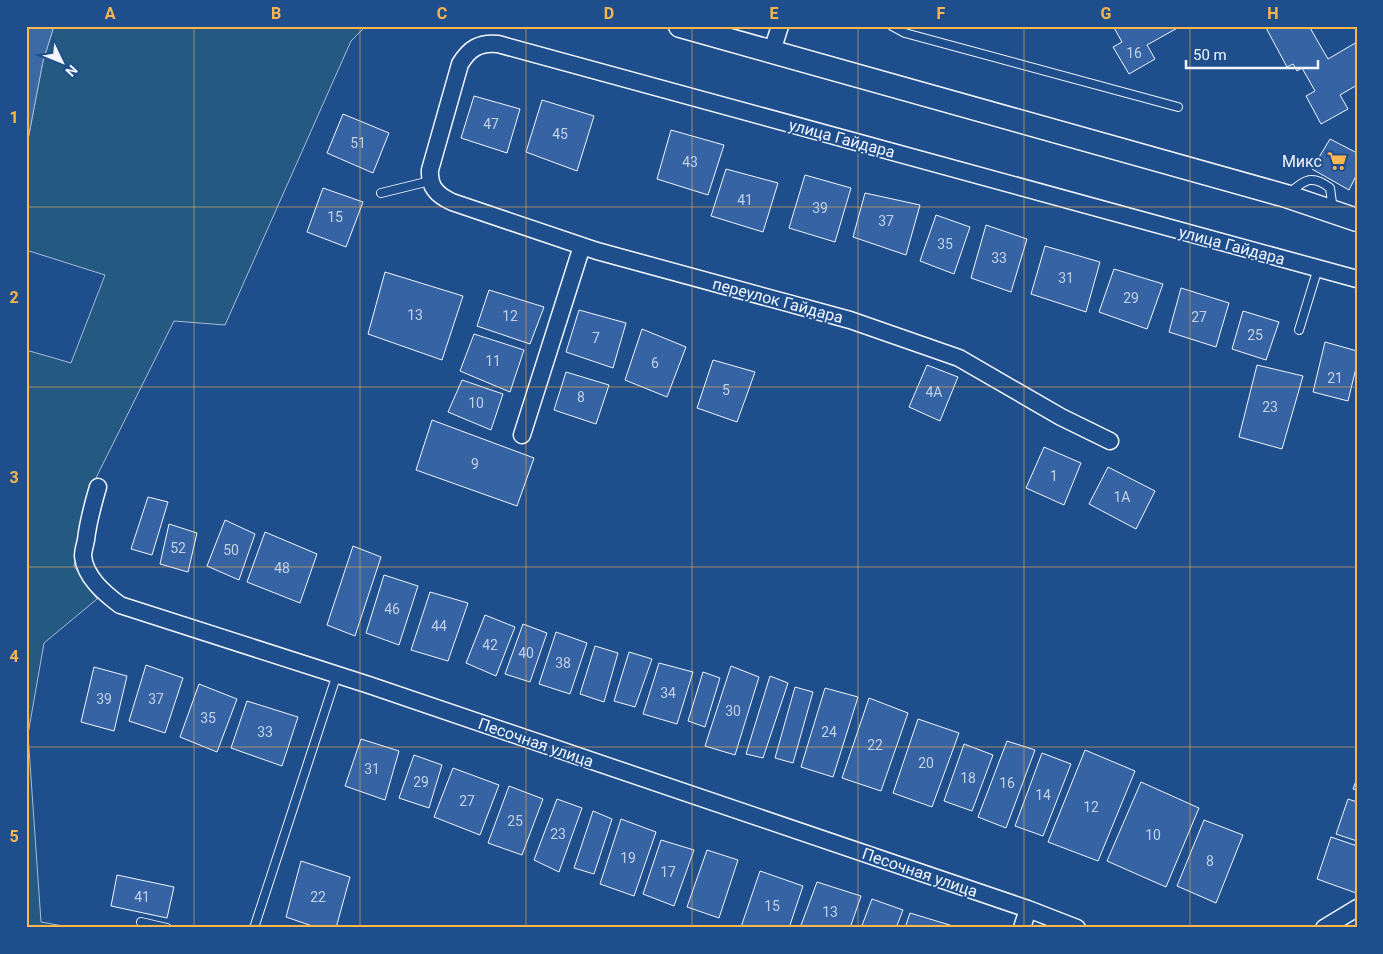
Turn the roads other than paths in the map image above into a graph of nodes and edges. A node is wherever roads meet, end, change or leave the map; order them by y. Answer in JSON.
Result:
{"nodes":[{"id":1,"x":680,"y":26,"type":"edge"},
{"id":2,"x":780,"y":26,"type":"edge"},
{"id":3,"x":892,"y":26,"type":"edge"},
{"id":4,"x":772,"y":51,"type":"junction"},
{"id":5,"x":1178,"y":107,"type":"dead end"},
{"id":6,"x":432,"y":185,"type":"junction"},
{"id":7,"x":381,"y":193,"type":"dead end"},
{"id":8,"x":1357,"y":220,"type":"edge"},
{"id":9,"x":582,"y":246,"type":"junction"},
{"id":10,"x":1318,"y":268,"type":"junction"},
{"id":11,"x":1357,"y":279,"type":"edge"},
{"id":12,"x":1299,"y":330,"type":"dead end"},
{"id":13,"x":522,"y":435,"type":"dead end"},
{"id":14,"x":1110,"y":441,"type":"dead end"},
{"id":15,"x":98,"y":486,"type":"dead end"},
{"id":16,"x":337,"y":674,"type":"junction"},
{"id":17,"x":1357,"y":908,"type":"edge"},
{"id":18,"x":1028,"y":909,"type":"junction"},
{"id":19,"x":141,"y":922,"type":"dead end"},
{"id":20,"x":167,"y":928,"type":"edge"},
{"id":21,"x":254,"y":928,"type":"edge"},
{"id":22,"x":1022,"y":928,"type":"edge"},
{"id":23,"x":1077,"y":928,"type":"edge"},
{"id":24,"x":1324,"y":928,"type":"edge"}],
"edges":[{"from":1,"to":4,"type":"main road"},
{"from":2,"to":4,"type":"street"},
{"from":3,"to":5,"type":"lane"},
{"from":4,"to":8,"type":"main road"},
{"from":6,"to":7,"type":"lane"},
{"from":6,"to":9,"type":"street","name":"переулок Гайдара"},
{"from":6,"to":10,"type":"street","name":"улица Гайдара"},
{"from":9,"to":13,"type":"street"},
{"from":9,"to":14,"type":"street","name":"переулок Гайдара"},
{"from":10,"to":11,"type":"street","name":"улица Гайдара"},
{"from":10,"to":12,"type":"lane"},
{"from":15,"to":16,"type":"street","name":"Песочная улица"},
{"from":16,"to":18,"type":"street","name":"Песочная улица"},
{"from":16,"to":21,"type":"lane"},
{"from":17,"to":24,"type":"street"},
{"from":18,"to":22,"type":"street"},
{"from":18,"to":23,"type":"street","name":"Песочная улица"},
{"from":19,"to":20,"type":"lane"}]}
